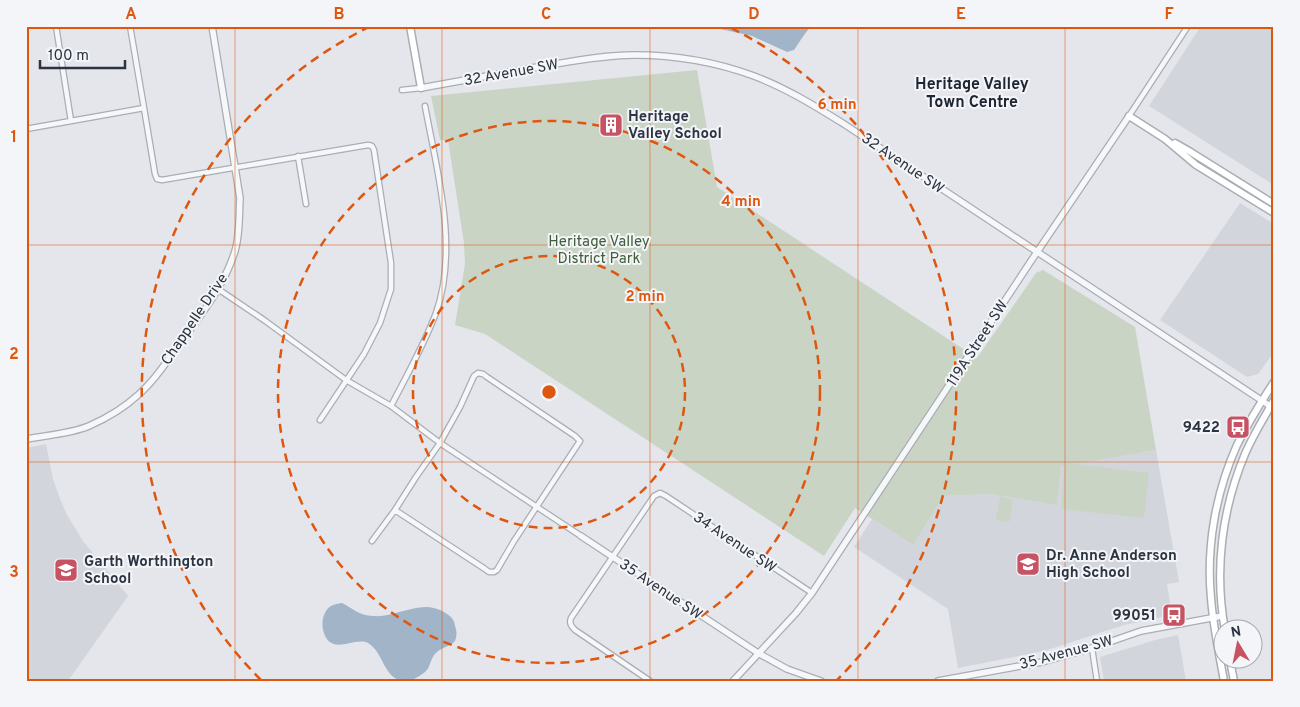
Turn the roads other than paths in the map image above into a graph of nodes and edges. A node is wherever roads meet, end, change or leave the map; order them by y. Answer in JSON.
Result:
{"nodes":[{"id":1,"x":56,"y":26,"type":"edge"},
{"id":2,"x":130,"y":26,"type":"edge"},
{"id":3,"x":212,"y":26,"type":"edge"},
{"id":4,"x":410,"y":26,"type":"edge"},
{"id":5,"x":1188,"y":26,"type":"edge"},
{"id":6,"x":420,"y":88,"type":"junction"},
{"id":7,"x":402,"y":90,"type":"dead end"},
{"id":8,"x":425,"y":106,"type":"dead end"},
{"id":9,"x":144,"y":108,"type":"junction"},
{"id":10,"x":1129,"y":116,"type":"junction"},
{"id":11,"x":72,"y":121,"type":"junction"},
{"id":12,"x":26,"y":129,"type":"edge"},
{"id":13,"x":1165,"y":139,"type":"junction"},
{"id":14,"x":298,"y":156,"type":"junction"},
{"id":15,"x":235,"y":167,"type":"junction"},
{"id":16,"x":306,"y":204,"type":"dead end"},
{"id":17,"x":1274,"y":204,"type":"edge"},
{"id":18,"x":1274,"y":213,"type":"edge"},
{"id":19,"x":1037,"y":252,"type":"junction"},
{"id":20,"x":218,"y":289,"type":"junction"},
{"id":21,"x":346,"y":380,"type":"junction"},
{"id":22,"x":1274,"y":382,"type":"edge"},
{"id":23,"x":1262,"y":401,"type":"junction"},
{"id":24,"x":1272,"y":403,"type":"edge"},
{"id":25,"x":391,"y":406,"type":"junction"},
{"id":26,"x":320,"y":420,"type":"dead end"},
{"id":27,"x":26,"y":439,"type":"edge"},
{"id":28,"x":440,"y":443,"type":"junction"},
{"id":29,"x":538,"y":506,"type":"junction"},
{"id":30,"x":395,"y":510,"type":"junction"},
{"id":31,"x":581,"y":536,"type":"joint"},
{"id":32,"x":372,"y":541,"type":"dead end"},
{"id":33,"x":612,"y":557,"type":"junction"},
{"id":34,"x":812,"y":593,"type":"junction"},
{"id":35,"x":1222,"y":616,"type":"junction"},
{"id":36,"x":1213,"y":617,"type":"junction"},
{"id":37,"x":1223,"y":620,"type":"edge"},
{"id":38,"x":1092,"y":648,"type":"junction"},
{"id":39,"x":758,"y":653,"type":"junction"},
{"id":40,"x":976,"y":674,"type":"junction"},
{"id":41,"x":650,"y":681,"type":"edge"},
{"id":42,"x":733,"y":681,"type":"edge"},
{"id":43,"x":821,"y":681,"type":"edge"},
{"id":44,"x":938,"y":681,"type":"edge"},
{"id":45,"x":978,"y":681,"type":"edge"},
{"id":46,"x":1097,"y":681,"type":"edge"},
{"id":47,"x":1224,"y":681,"type":"edge"}],
"edges":[{"from":1,"to":11,"type":"street"},
{"from":2,"to":9,"type":"street"},
{"from":3,"to":15,"type":"street","name":"Chappelle Drive"},
{"from":4,"to":6,"type":"main road"},
{"from":5,"to":10,"type":"street","name":"119A Street SW"},
{"from":6,"to":7,"type":"street","name":"32 Avenue SW"},
{"from":6,"to":19,"type":"street","name":"32 Avenue SW"},
{"from":8,"to":25,"type":"street"},
{"from":9,"to":11,"type":"street"},
{"from":9,"to":15,"type":"street"},
{"from":10,"to":13,"type":"main road"},
{"from":10,"to":19,"type":"street","name":"119A Street SW"},
{"from":11,"to":12,"type":"street"},
{"from":13,"to":17,"type":"main road"},
{"from":13,"to":18,"type":"main road"},
{"from":14,"to":15,"type":"street"},
{"from":14,"to":16,"type":"street"},
{"from":14,"to":21,"type":"street"},
{"from":15,"to":20,"type":"street","name":"Chappelle Drive"},
{"from":19,"to":23,"type":"street","name":"32 Avenue SW"},
{"from":19,"to":34,"type":"street","name":"119A Street SW"},
{"from":20,"to":21,"type":"street"},
{"from":20,"to":27,"type":"street","name":"Chappelle Drive"},
{"from":21,"to":25,"type":"street"},
{"from":21,"to":26,"type":"street"},
{"from":22,"to":23,"type":"main road"},
{"from":23,"to":24,"type":"street","name":"32 Avenue SW"},
{"from":23,"to":36,"type":"main road"},
{"from":24,"to":35,"type":"main road"},
{"from":25,"to":28,"type":"street"},
{"from":28,"to":29,"type":"street"},
{"from":28,"to":29,"type":"street"},
{"from":28,"to":30,"type":"street"},
{"from":29,"to":30,"type":"street"},
{"from":29,"to":31,"type":"street"},
{"from":30,"to":32,"type":"street"},
{"from":31,"to":33,"type":"street","name":"35 Avenue SW"},
{"from":33,"to":34,"type":"street","name":"34 Avenue SW"},
{"from":33,"to":39,"type":"street","name":"35 Avenue SW"},
{"from":33,"to":41,"type":"street"},
{"from":34,"to":39,"type":"street","name":"119A Street SW"},
{"from":35,"to":36,"type":"street","name":"35 Avenue SW"},
{"from":35,"to":37,"type":"main road"},
{"from":36,"to":38,"type":"street","name":"35 Avenue SW"},
{"from":36,"to":47,"type":"main road"},
{"from":38,"to":40,"type":"street","name":"35 Avenue SW"},
{"from":38,"to":46,"type":"street"},
{"from":39,"to":42,"type":"street","name":"119A Street SW"},
{"from":39,"to":43,"type":"street","name":"35 Avenue SW"},
{"from":40,"to":44,"type":"street","name":"35 Avenue SW"},
{"from":40,"to":45,"type":"street"}]}
